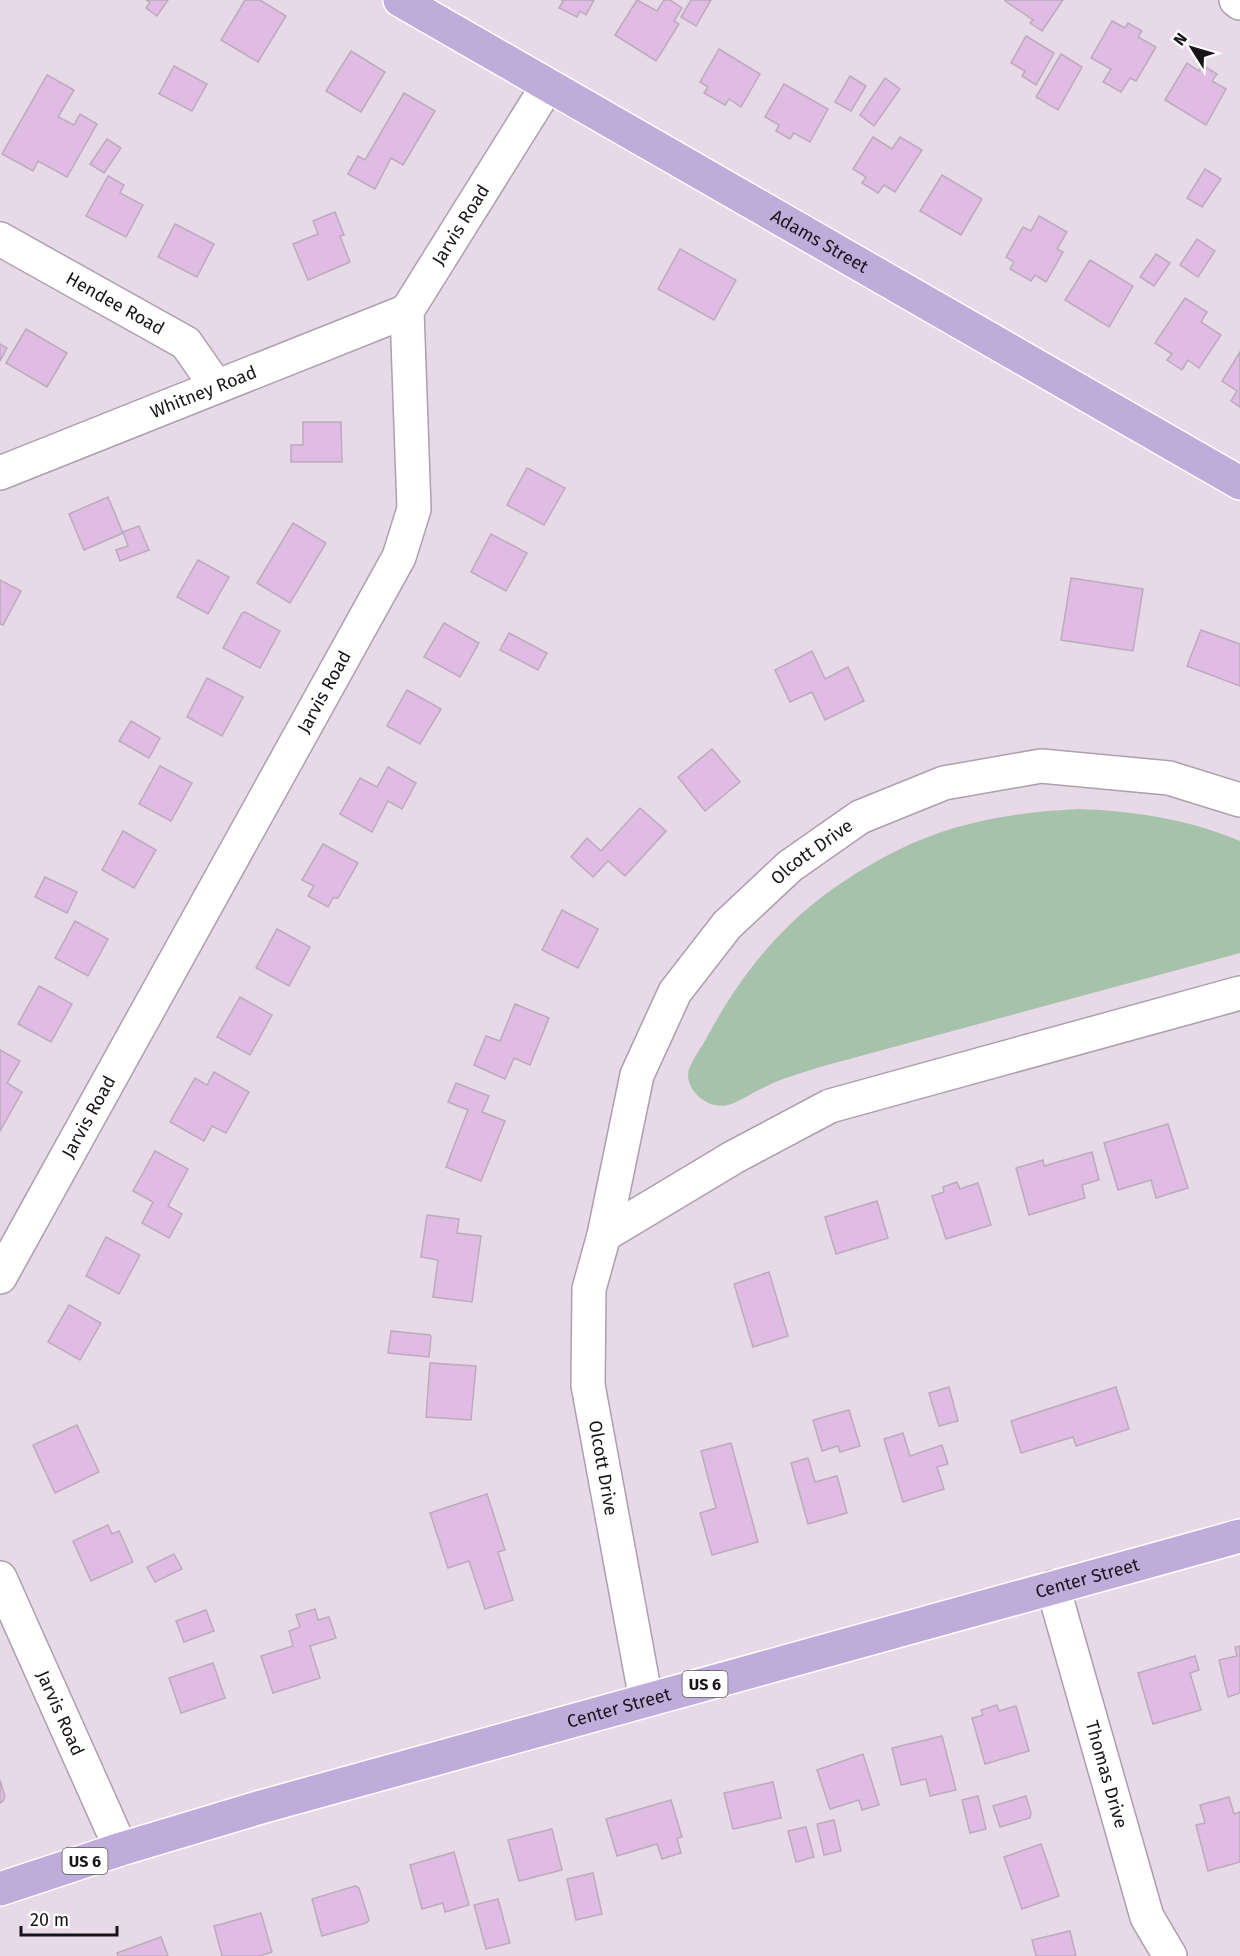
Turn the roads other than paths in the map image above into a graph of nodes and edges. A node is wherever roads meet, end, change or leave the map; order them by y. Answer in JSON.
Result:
{"nodes":[{"id":1,"x":400,"y":0,"type":"edge"},
{"id":2,"x":1236,"y":0,"type":"edge"},
{"id":3,"x":1240,"y":3,"type":"edge"},
{"id":4,"x":548,"y":85,"type":"junction"},
{"id":5,"x":0,"y":239,"type":"edge"},
{"id":6,"x":407,"y":311,"type":"junction"},
{"id":7,"x":216,"y":386,"type":"junction"},
{"id":8,"x":0,"y":473,"type":"edge"},
{"id":9,"x":1240,"y":483,"type":"edge"},
{"id":10,"x":1240,"y":800,"type":"edge"},
{"id":11,"x":1240,"y":993,"type":"edge"},
{"id":12,"x":604,"y":1235,"type":"junction"},
{"id":13,"x":0,"y":1277,"type":"edge"},
{"id":14,"x":1240,"y":1536,"type":"edge"},
{"id":15,"x":0,"y":1578,"type":"edge"},
{"id":16,"x":1053,"y":1587,"type":"junction"},
{"id":17,"x":646,"y":1700,"type":"junction"},
{"id":18,"x":121,"y":1850,"type":"junction"},
{"id":19,"x":0,"y":1889,"type":"edge"},
{"id":20,"x":1170,"y":1956,"type":"edge"}],
"edges":[{"from":1,"to":4,"type":"main road","name":"Adams Street"},
{"from":2,"to":3,"type":"street"},
{"from":4,"to":6,"type":"street","name":"Jarvis Road"},
{"from":4,"to":9,"type":"main road","name":"Adams Street"},
{"from":5,"to":7,"type":"street","name":"Hendee Road"},
{"from":6,"to":7,"type":"street","name":"Whitney Road"},
{"from":6,"to":13,"type":"street","name":"Jarvis Road"},
{"from":7,"to":8,"type":"street","name":"Whitney Road"},
{"from":10,"to":12,"type":"street","name":"Olcott Drive"},
{"from":11,"to":12,"type":"street"},
{"from":12,"to":17,"type":"street","name":"Olcott Drive"},
{"from":14,"to":16,"type":"main road","name":"Center Street","number":"US 6"},
{"from":15,"to":18,"type":"street","name":"Jarvis Road"},
{"from":16,"to":17,"type":"main road","name":"Center Street","number":"US 6"},
{"from":16,"to":20,"type":"street","name":"Thomas Drive"},
{"from":17,"to":18,"type":"main road","name":"Center Street","number":"US 6"},
{"from":18,"to":19,"type":"main road","name":"Center Street","number":"US 6"}]}
